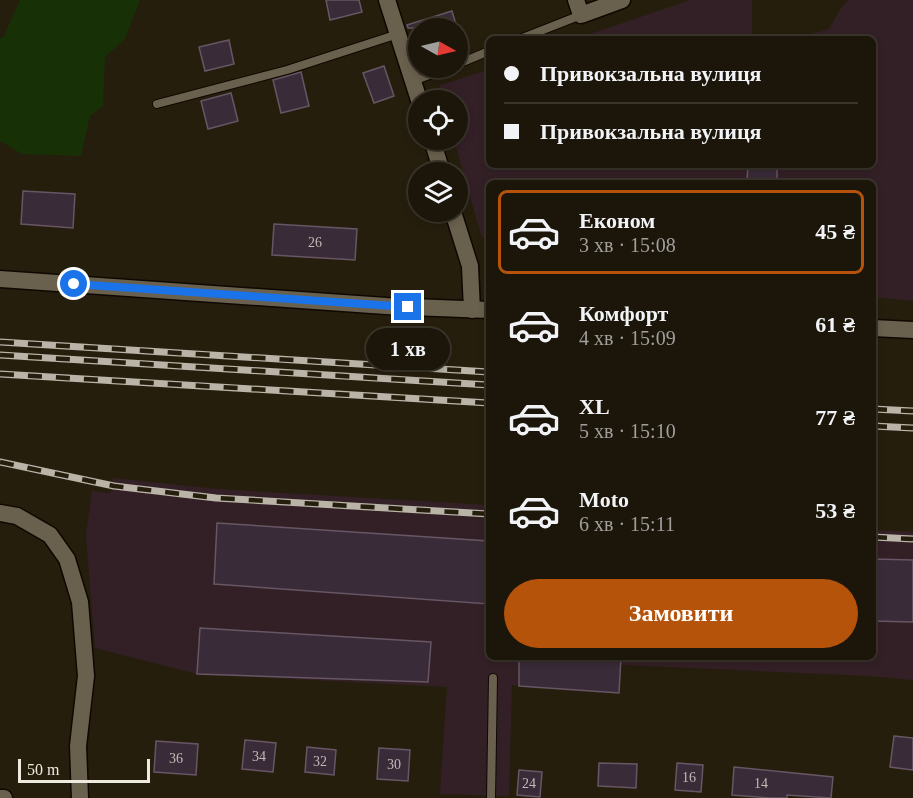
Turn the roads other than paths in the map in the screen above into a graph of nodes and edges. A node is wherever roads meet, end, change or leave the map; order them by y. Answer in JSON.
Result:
{"nodes":[{"id":1,"x":387,"y":0,"type":"edge"},
{"id":2,"x":622,"y":0,"type":"edge"},
{"id":3,"x":579,"y":7,"type":"edge"},
{"id":4,"x":398,"y":34,"type":"junction"},
{"id":5,"x":526,"y":36,"type":"edge"},
{"id":6,"x":486,"y":52,"type":"edge"},
{"id":7,"x":468,"y":60,"type":"edge"},
{"id":8,"x":421,"y":78,"type":"edge"},
{"id":9,"x":413,"y":81,"type":"junction"},
{"id":10,"x":416,"y":90,"type":"edge"},
{"id":11,"x":157,"y":104,"type":"dead end"},
{"id":12,"x":456,"y":222,"type":"edge"},
{"id":13,"x":0,"y":279,"type":"edge"},
{"id":14,"x":481,"y":310,"type":"edge"},
{"id":15,"x":876,"y":328,"type":"edge"},
{"id":16,"x":913,"y":330,"type":"edge"},
{"id":17,"x":0,"y":513,"type":"edge"},
{"id":18,"x":493,"y":678,"type":"dead end"},
{"id":19,"x":80,"y":798,"type":"edge"},
{"id":20,"x":491,"y":798,"type":"edge"}],
"edges":[{"from":1,"to":4,"type":"street"},
{"from":2,"to":3,"type":"street"},
{"from":3,"to":5,"type":"lane"},
{"from":4,"to":9,"type":"street"},
{"from":4,"to":11,"type":"lane"},
{"from":6,"to":7,"type":"lane"},
{"from":8,"to":9,"type":"lane"},
{"from":9,"to":10,"type":"street"},
{"from":12,"to":14,"type":"street"},
{"from":13,"to":14,"type":"street"},
{"from":15,"to":16,"type":"street"},
{"from":17,"to":19,"type":"street"},
{"from":18,"to":20,"type":"lane"}]}
